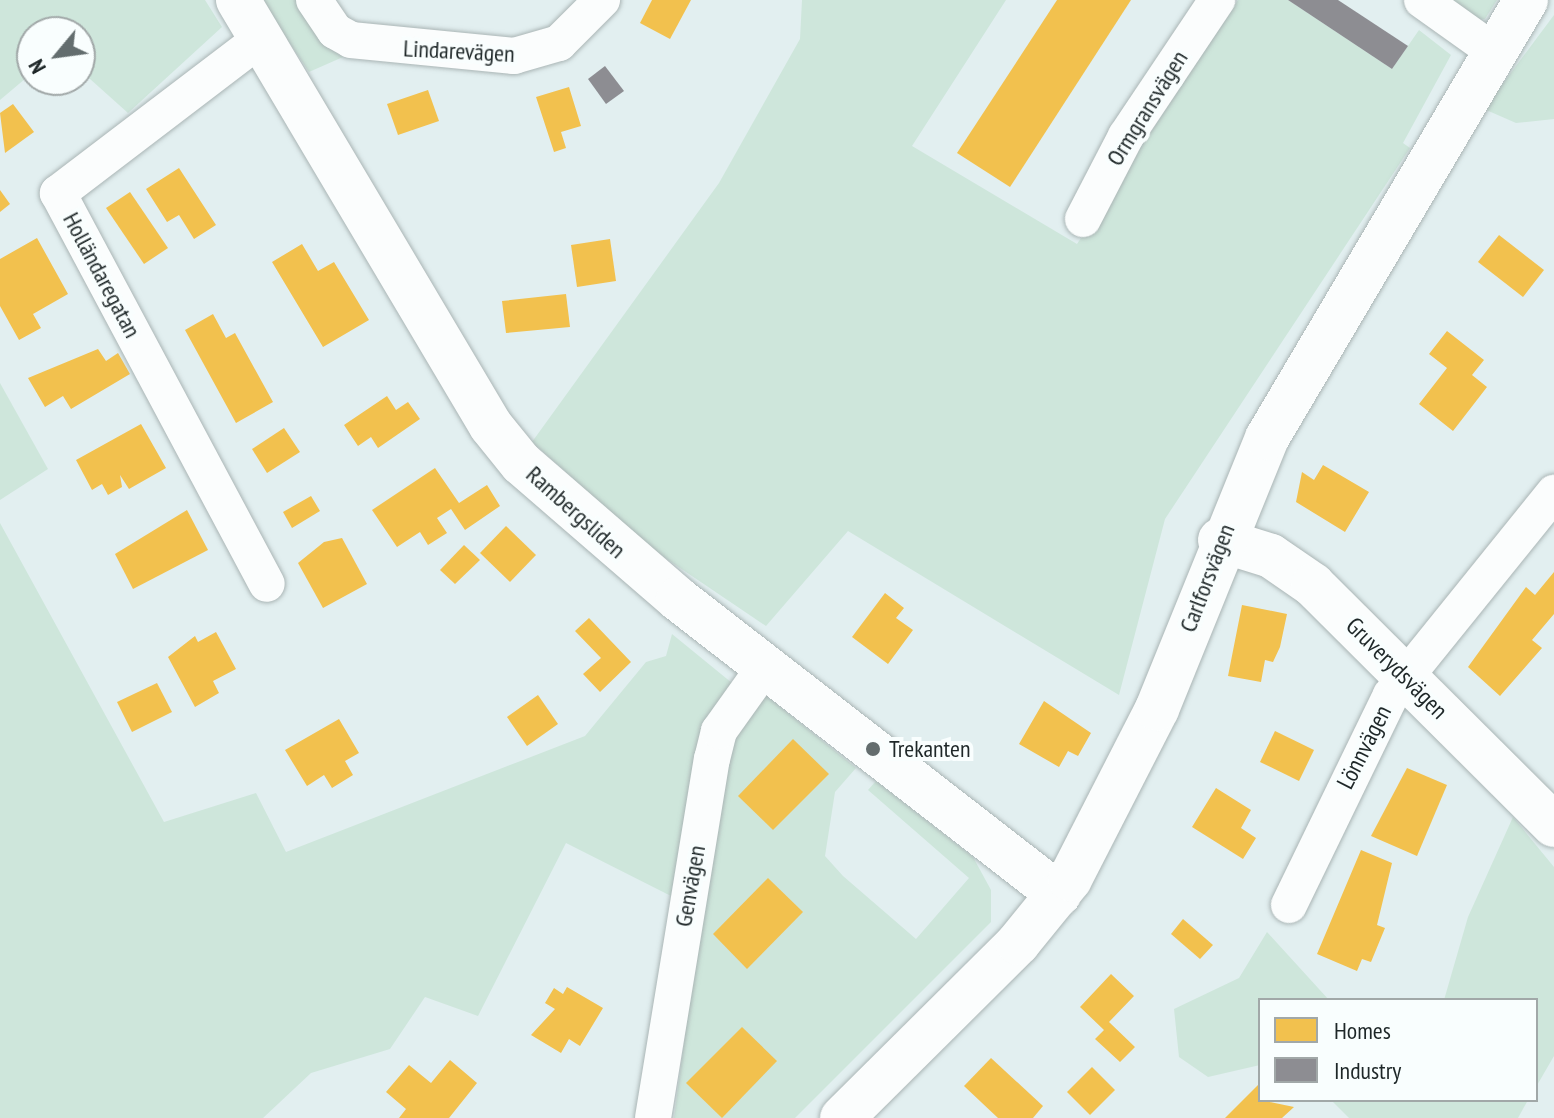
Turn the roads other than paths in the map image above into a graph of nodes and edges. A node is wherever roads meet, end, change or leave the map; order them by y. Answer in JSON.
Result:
{"nodes":[{"id":1,"x":238,"y":0,"type":"edge"},
{"id":2,"x":314,"y":0,"type":"edge"},
{"id":3,"x":602,"y":0,"type":"edge"},
{"id":4,"x":1217,"y":0,"type":"edge"},
{"id":5,"x":1422,"y":0,"type":"edge"},
{"id":6,"x":1526,"y":0,"type":"edge"},
{"id":7,"x":263,"y":37,"type":"junction"},
{"id":8,"x":1492,"y":50,"type":"junction"},
{"id":9,"x":1083,"y":219,"type":"dead end"},
{"id":10,"x":1554,"y":493,"type":"edge"},
{"id":11,"x":1220,"y":540,"type":"junction"},
{"id":12,"x":267,"y":584,"type":"dead end"},
{"id":13,"x":764,"y":668,"type":"junction"},
{"id":14,"x":1405,"y":675,"type":"junction"},
{"id":15,"x":1554,"y":825,"type":"edge"},
{"id":16,"x":1059,"y":895,"type":"junction"},
{"id":17,"x":1289,"y":905,"type":"dead end"},
{"id":18,"x":653,"y":1118,"type":"edge"},
{"id":19,"x":842,"y":1118,"type":"edge"}],
"edges":[{"from":1,"to":7,"type":"street","name":"Rambergsliden"},
{"from":2,"to":3,"type":"street","name":"Lindarevägen"},
{"from":4,"to":9,"type":"street","name":"Ormgransvägen"},
{"from":5,"to":8,"type":"street"},
{"from":6,"to":8,"type":"street","name":"Carlforsvägen"},
{"from":7,"to":12,"type":"street","name":"Holländaregatan"},
{"from":7,"to":13,"type":"street","name":"Rambergsliden"},
{"from":8,"to":11,"type":"street","name":"Carlforsvägen"},
{"from":10,"to":14,"type":"street","name":"Lönnvägen"},
{"from":11,"to":14,"type":"street","name":"Gruverydsvägen"},
{"from":11,"to":16,"type":"street","name":"Carlforsvägen"},
{"from":13,"to":16,"type":"street","name":"Rambergsliden"},
{"from":13,"to":18,"type":"street","name":"Genvägen"},
{"from":14,"to":15,"type":"street","name":"Gruverydsvägen"},
{"from":14,"to":17,"type":"street","name":"Lönnvägen"},
{"from":16,"to":19,"type":"street","name":"Carlforsvägen"}]}
